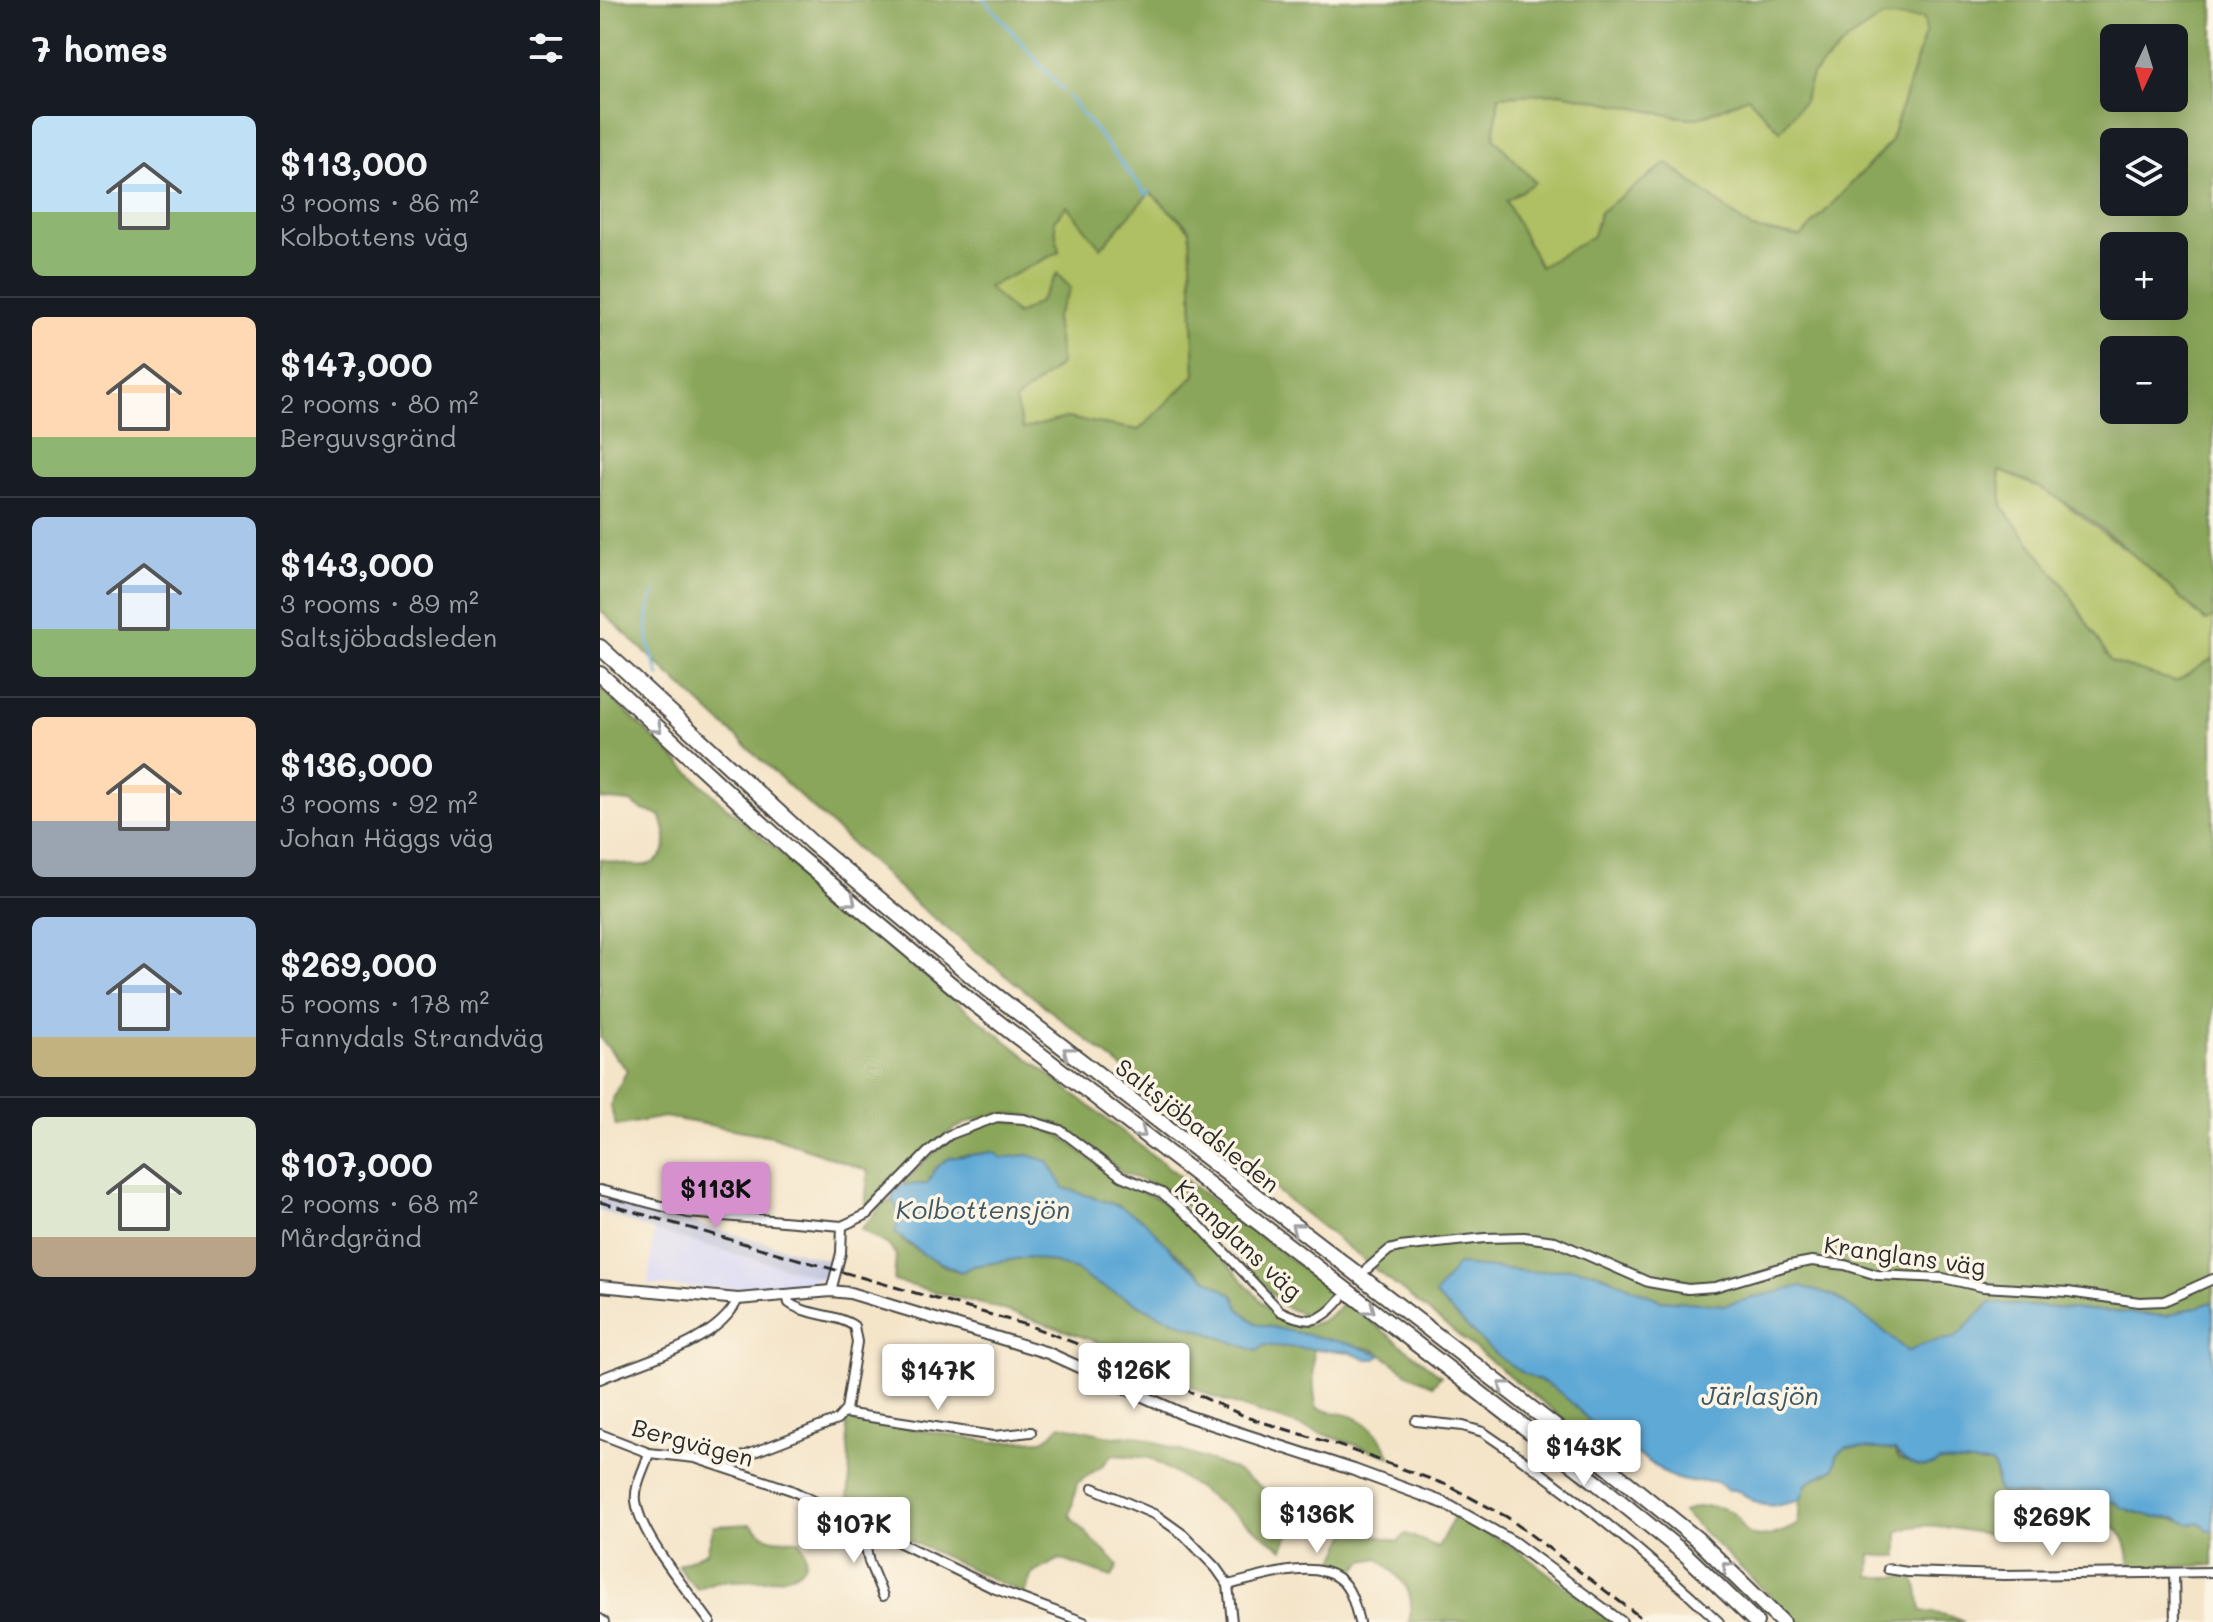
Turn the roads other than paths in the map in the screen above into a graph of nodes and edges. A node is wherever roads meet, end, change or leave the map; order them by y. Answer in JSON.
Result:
{"nodes":[{"id":1,"x":600,"y":647,"type":"edge"},
{"id":2,"x":600,"y":674,"type":"edge"},
{"id":3,"x":600,"y":1190,"type":"edge"},
{"id":4,"x":842,"y":1226,"type":"junction"},
{"id":5,"x":1367,"y":1269,"type":"dead end"},
{"id":6,"x":2213,"y":1279,"type":"edge"},
{"id":7,"x":600,"y":1286,"type":"edge"},
{"id":8,"x":831,"y":1291,"type":"junction"},
{"id":9,"x":787,"y":1295,"type":"junction"},
{"id":10,"x":738,"y":1299,"type":"junction"},
{"id":11,"x":1341,"y":1299,"type":"dead end"},
{"id":12,"x":600,"y":1379,"type":"edge"},
{"id":13,"x":844,"y":1413,"type":"junction"},
{"id":14,"x":1416,"y":1421,"type":"dead end"},
{"id":15,"x":1031,"y":1432,"type":"dead end"},
{"id":16,"x":600,"y":1434,"type":"edge"},
{"id":17,"x":649,"y":1453,"type":"junction"},
{"id":18,"x":720,"y":1466,"type":"junction"},
{"id":19,"x":1093,"y":1488,"type":"dead end"},
{"id":20,"x":861,"y":1523,"type":"junction"},
{"id":21,"x":1888,"y":1569,"type":"dead end"},
{"id":22,"x":2213,"y":1572,"type":"edge"},
{"id":23,"x":2174,"y":1573,"type":"junction"},
{"id":24,"x":1228,"y":1585,"type":"junction"},
{"id":25,"x":883,"y":1596,"type":"dead end"},
{"id":26,"x":710,"y":1622,"type":"edge"},
{"id":27,"x":1084,"y":1622,"type":"edge"},
{"id":28,"x":1232,"y":1622,"type":"edge"},
{"id":29,"x":1359,"y":1622,"type":"edge"},
{"id":30,"x":1621,"y":1622,"type":"edge"},
{"id":31,"x":1719,"y":1622,"type":"edge"},
{"id":32,"x":1756,"y":1622,"type":"edge"},
{"id":33,"x":1782,"y":1622,"type":"edge"},
{"id":34,"x":2175,"y":1622,"type":"edge"}],
"edges":[{"from":33,"to":1,"type":"highway","name":"Saltsjöbadsleden","one_way":true},
{"from":2,"to":32,"type":"highway","name":"Saltsjöbadsleden","one_way":true},
{"from":3,"to":4,"type":"street"},
{"from":4,"to":8,"type":"street"},
{"from":4,"to":11,"type":"street","name":"Kranglans väg"},
{"from":5,"to":6,"type":"street","name":"Kranglans väg"},
{"from":7,"to":10,"type":"street"},
{"from":8,"to":9,"type":"street"},
{"from":8,"to":30,"type":"street"},
{"from":9,"to":10,"type":"street"},
{"from":9,"to":13,"type":"street"},
{"from":10,"to":12,"type":"street"},
{"from":13,"to":15,"type":"street"},
{"from":13,"to":18,"type":"street"},
{"from":14,"to":31,"type":"street"},
{"from":16,"to":17,"type":"street","name":"Bergvägen"},
{"from":17,"to":18,"type":"street","name":"Bergvägen"},
{"from":17,"to":26,"type":"street"},
{"from":18,"to":20,"type":"street","name":"Bergvägen"},
{"from":19,"to":24,"type":"street"},
{"from":20,"to":25,"type":"street"},
{"from":20,"to":27,"type":"street","name":"Bergvägen"},
{"from":21,"to":23,"type":"street"},
{"from":22,"to":23,"type":"street"},
{"from":23,"to":34,"type":"street"},
{"from":24,"to":28,"type":"street"},
{"from":24,"to":29,"type":"street"}]}
